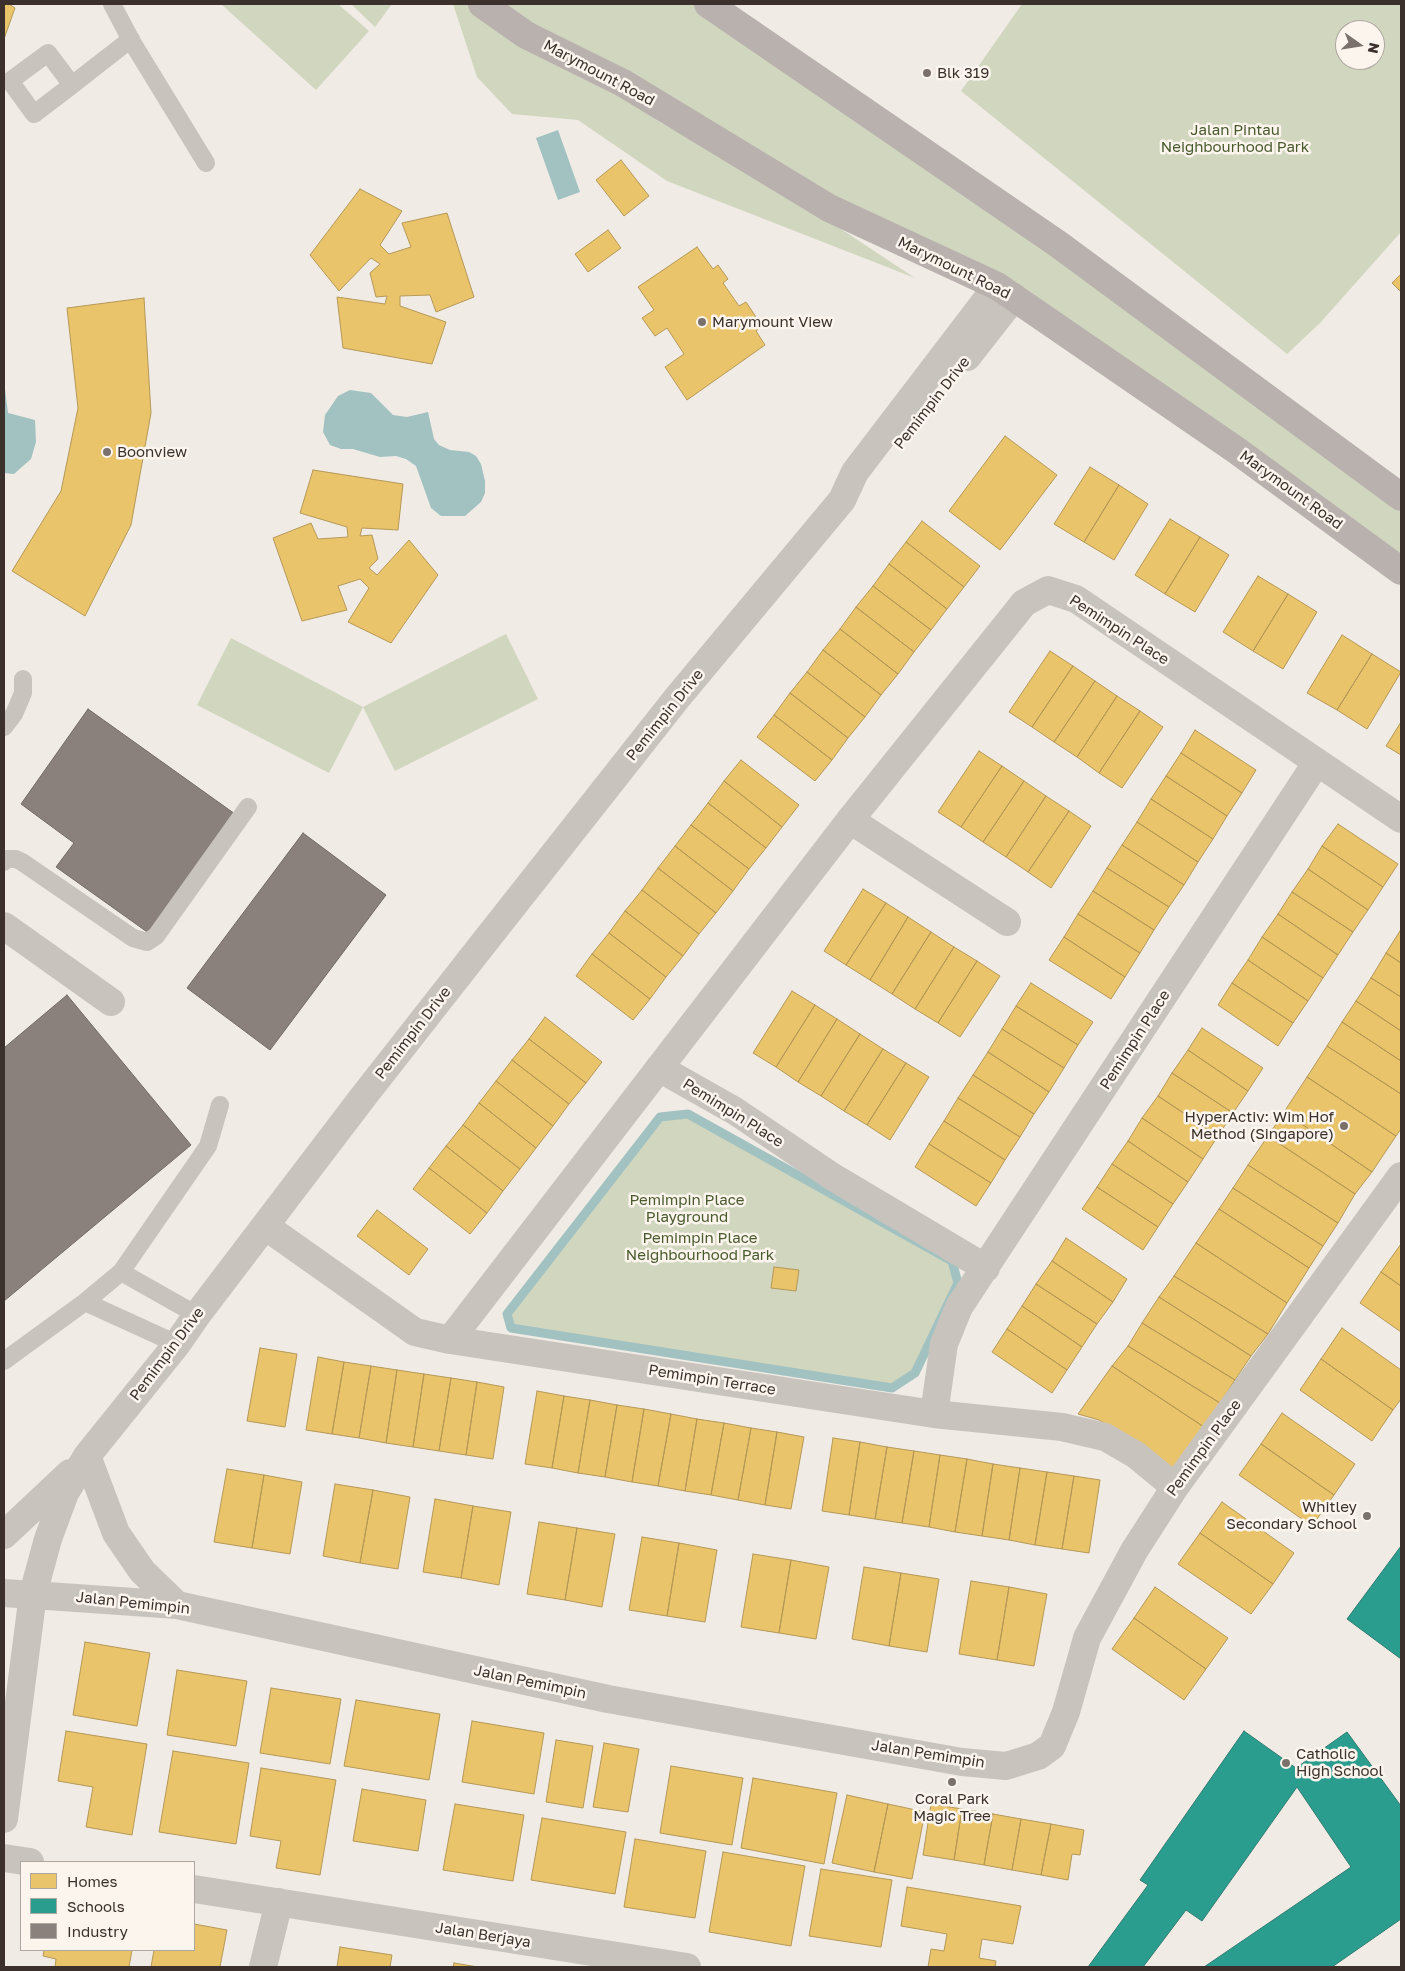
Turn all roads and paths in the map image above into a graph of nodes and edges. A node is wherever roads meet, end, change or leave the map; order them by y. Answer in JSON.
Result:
{"nodes":[{"id":1,"x":112,"y":4,"type":"edge"},
{"id":2,"x":482,"y":4,"type":"edge"},
{"id":3,"x":708,"y":4,"type":"edge"},
{"id":4,"x":131,"y":39,"type":"junction"},
{"id":5,"x":72,"y":85,"type":"junction"},
{"id":6,"x":206,"y":163,"type":"dead end"},
{"id":7,"x":1005,"y":292,"type":"junction"},
{"id":8,"x":1401,"y":497,"type":"edge"},
{"id":9,"x":1401,"y":571,"type":"edge"},
{"id":10,"x":23,"y":679,"type":"dead end"},
{"id":11,"x":4,"y":727,"type":"edge"},
{"id":12,"x":1317,"y":762,"type":"junction"},
{"id":13,"x":248,"y":807,"type":"dead end"},
{"id":14,"x":850,"y":820,"type":"junction"},
{"id":15,"x":1401,"y":820,"type":"edge"},
{"id":16,"x":4,"y":862,"type":"edge"},
{"id":17,"x":1007,"y":922,"type":"dead end"},
{"id":18,"x":4,"y":926,"type":"edge"},
{"id":19,"x":112,"y":1002,"type":"dead end"},
{"id":20,"x":659,"y":1068,"type":"junction"},
{"id":21,"x":220,"y":1106,"type":"dead end"},
{"id":22,"x":1401,"y":1176,"type":"edge"},
{"id":23,"x":265,"y":1226,"type":"junction"},
{"id":24,"x":986,"y":1268,"type":"junction"},
{"id":25,"x":121,"y":1272,"type":"junction"},
{"id":26,"x":85,"y":1302,"type":"junction"},
{"id":27,"x":196,"y":1315,"type":"junction"},
{"id":28,"x":450,"y":1340,"type":"junction"},
{"id":29,"x":177,"y":1344,"type":"junction"},
{"id":30,"x":4,"y":1362,"type":"edge"},
{"id":31,"x":934,"y":1414,"type":"junction"},
{"id":32,"x":87,"y":1456,"type":"junction"},
{"id":33,"x":1175,"y":1487,"type":"junction"},
{"id":34,"x":4,"y":1535,"type":"edge"},
{"id":35,"x":4,"y":1593,"type":"edge"},
{"id":36,"x":33,"y":1594,"type":"junction"},
{"id":37,"x":177,"y":1605,"type":"junction"},
{"id":38,"x":1052,"y":1746,"type":"joint"},
{"id":39,"x":4,"y":1819,"type":"edge"},
{"id":40,"x":4,"y":1858,"type":"edge"},
{"id":41,"x":24,"y":1861,"type":"edge"},
{"id":42,"x":195,"y":1888,"type":"edge"},
{"id":43,"x":278,"y":1902,"type":"junction"},
{"id":44,"x":263,"y":1967,"type":"edge"},
{"id":45,"x":687,"y":1967,"type":"edge"}],
"edges":[{"from":1,"to":4,"type":"lane"},
{"from":2,"to":7,"type":"main road","name":"Marymount Road"},
{"from":3,"to":8,"type":"main road"},
{"from":4,"to":5,"type":"lane"},
{"from":4,"to":6,"type":"lane"},
{"from":5,"to":5,"type":"lane"},
{"from":7,"to":9,"type":"main road","name":"Marymount Road"},
{"from":7,"to":23,"type":"street","name":"Pemimpin Drive"},
{"from":10,"to":11,"type":"lane"},
{"from":12,"to":14,"type":"street","name":"Pemimpin Place"},
{"from":12,"to":15,"type":"street","name":"Pemimpin Place"},
{"from":12,"to":24,"type":"street","name":"Pemimpin Place"},
{"from":13,"to":16,"type":"lane"},
{"from":14,"to":17,"type":"street"},
{"from":14,"to":20,"type":"street","name":"Pemimpin Place"},
{"from":18,"to":19,"type":"street"},
{"from":20,"to":24,"type":"street","name":"Pemimpin Place"},
{"from":20,"to":28,"type":"street","name":"Pemimpin Place"},
{"from":21,"to":25,"type":"lane"},
{"from":22,"to":33,"type":"street","name":"Pemimpin Place"},
{"from":23,"to":27,"type":"street","name":"Pemimpin Drive"},
{"from":23,"to":28,"type":"street","name":"Pemimpin Terrace"},
{"from":24,"to":31,"type":"street","name":"Pemimpin Place"},
{"from":25,"to":26,"type":"lane"},
{"from":25,"to":27,"type":"lane"},
{"from":26,"to":29,"type":"lane"},
{"from":26,"to":30,"type":"lane"},
{"from":27,"to":29,"type":"street","name":"Pemimpin Drive"},
{"from":28,"to":31,"type":"street","name":"Pemimpin Terrace"},
{"from":29,"to":32,"type":"street","name":"Pemimpin Drive"},
{"from":31,"to":33,"type":"street","name":"Pemimpin Terrace"},
{"from":32,"to":34,"type":"street"},
{"from":32,"to":36,"type":"street","name":"Pemimpin Drive"},
{"from":32,"to":37,"type":"street"},
{"from":33,"to":38,"type":"street","name":"Pemimpin Place"},
{"from":35,"to":36,"type":"street","name":"Jalan Pemimpin"},
{"from":36,"to":37,"type":"street","name":"Jalan Pemimpin"},
{"from":36,"to":39,"type":"street","name":"Pemimpin Drive"},
{"from":37,"to":38,"type":"street","name":"Jalan Pemimpin"},
{"from":40,"to":41,"type":"street"},
{"from":42,"to":43,"type":"street","name":"Jalan Berjaya"},
{"from":43,"to":44,"type":"street"},
{"from":43,"to":45,"type":"street","name":"Jalan Berjaya"}]}
